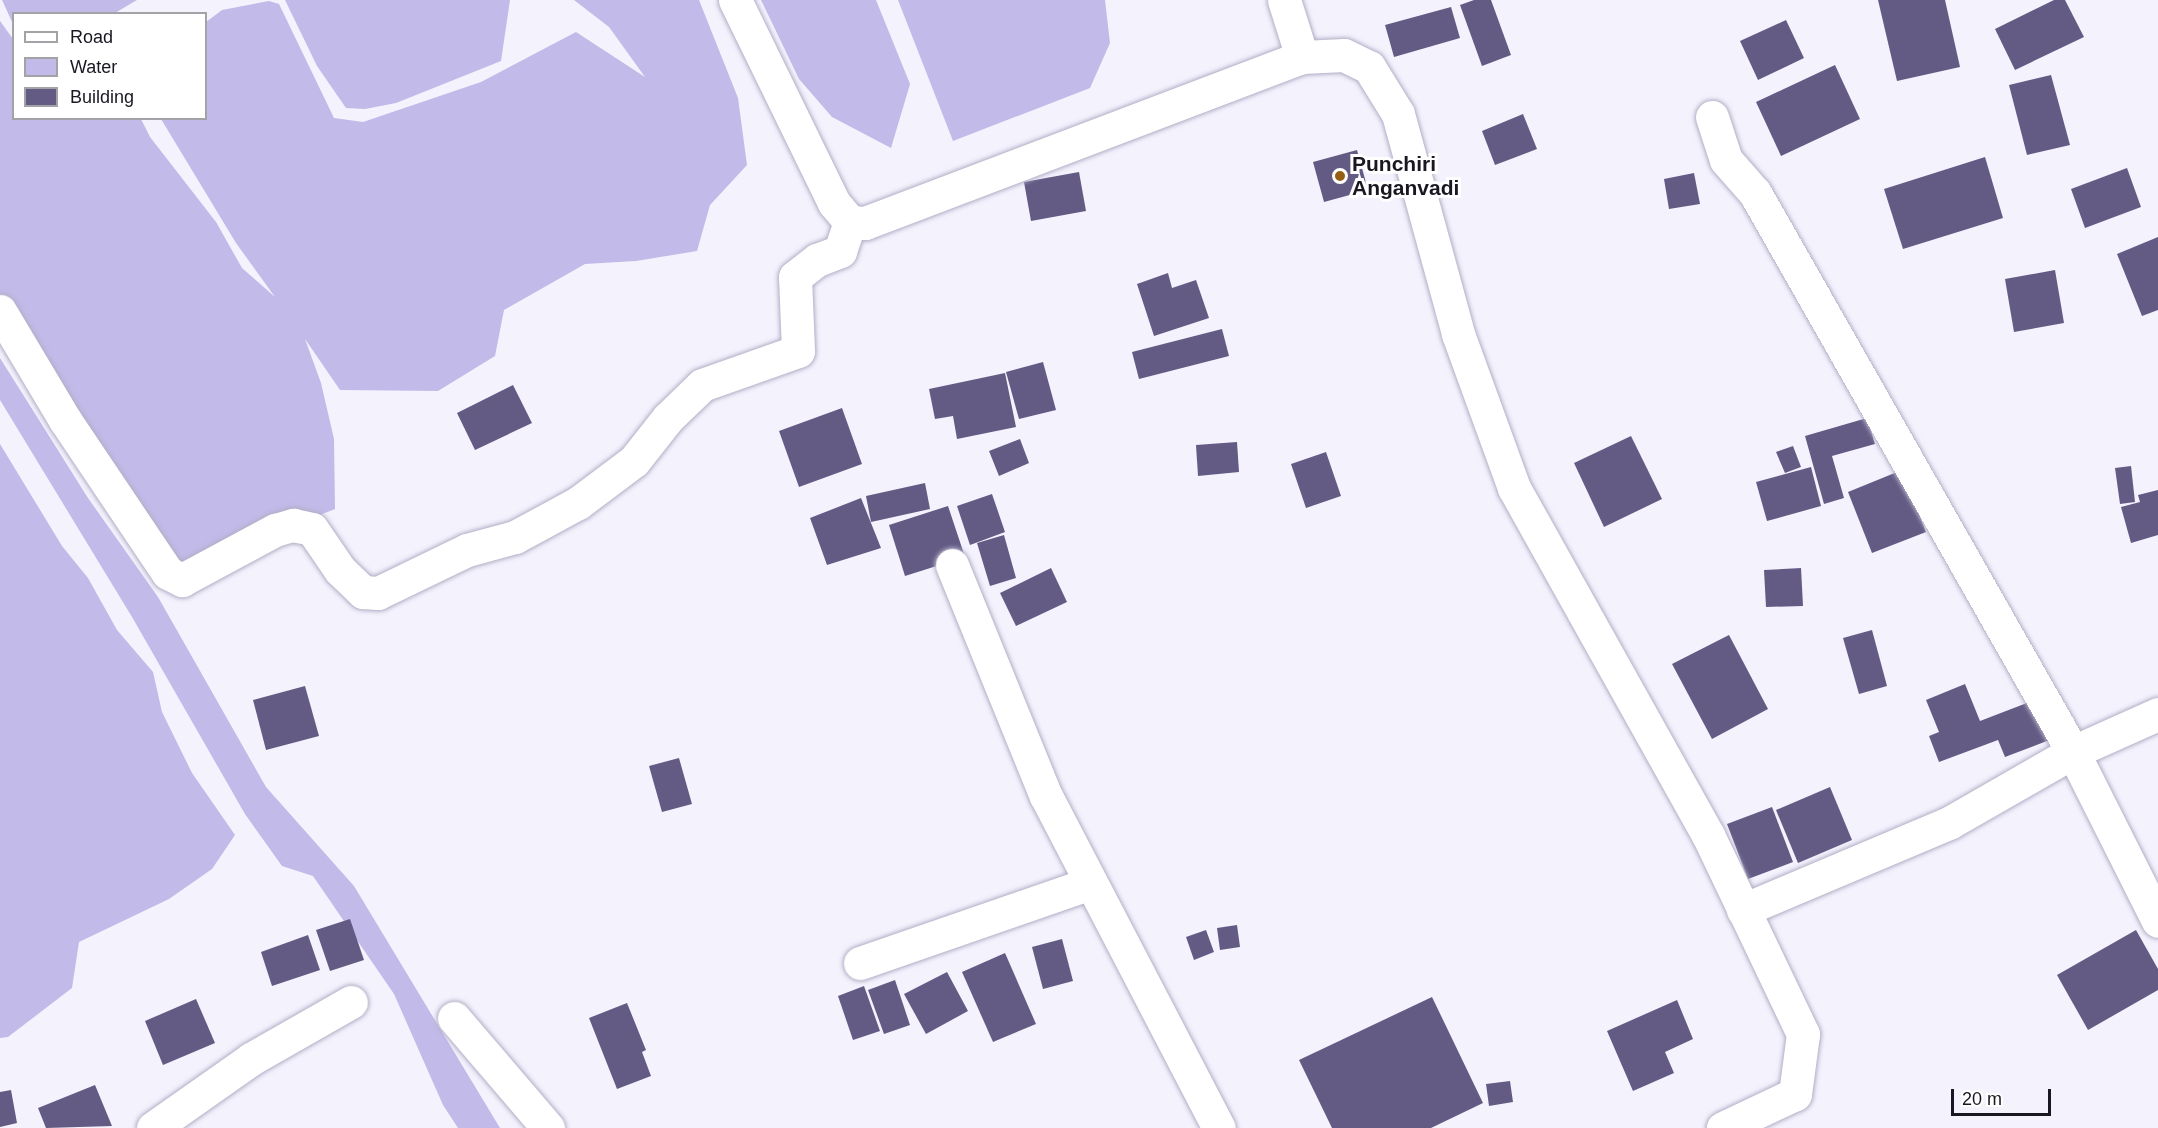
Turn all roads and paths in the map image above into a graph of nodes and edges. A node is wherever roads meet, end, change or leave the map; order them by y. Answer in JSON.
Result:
{"nodes":[{"id":1,"x":735,"y":0,"type":"edge"},
{"id":2,"x":1284,"y":0,"type":"edge"},
{"id":3,"x":1302,"y":57,"type":"junction"},
{"id":4,"x":1712,"y":117,"type":"dead end"},
{"id":5,"x":850,"y":222,"type":"junction"},
{"id":6,"x":0,"y":311,"type":"edge"},
{"id":7,"x":952,"y":565,"type":"dead end"},
{"id":8,"x":2158,"y":714,"type":"edge"},
{"id":9,"x":2073,"y":752,"type":"junction"},
{"id":10,"x":1092,"y":883,"type":"junction"},
{"id":11,"x":1743,"y":910,"type":"junction"},
{"id":12,"x":2158,"y":921,"type":"edge"},
{"id":13,"x":860,"y":963,"type":"dead end"},
{"id":14,"x":351,"y":1002,"type":"dead end"},
{"id":15,"x":454,"y":1018,"type":"dead end"},
{"id":16,"x":153,"y":1128,"type":"edge"},
{"id":17,"x":548,"y":1128,"type":"edge"},
{"id":18,"x":1219,"y":1128,"type":"edge"},
{"id":19,"x":1723,"y":1128,"type":"edge"}],
"edges":[{"from":1,"to":5,"type":"street"},
{"from":2,"to":3,"type":"street"},
{"from":3,"to":5,"type":"street"},
{"from":3,"to":11,"type":"street"},
{"from":4,"to":9,"type":"street"},
{"from":5,"to":6,"type":"street"},
{"from":7,"to":10,"type":"street"},
{"from":8,"to":9,"type":"street"},
{"from":9,"to":11,"type":"street"},
{"from":9,"to":12,"type":"street"},
{"from":10,"to":13,"type":"street"},
{"from":10,"to":18,"type":"street"},
{"from":11,"to":19,"type":"street"},
{"from":14,"to":16,"type":"street"},
{"from":15,"to":17,"type":"street"}]}
